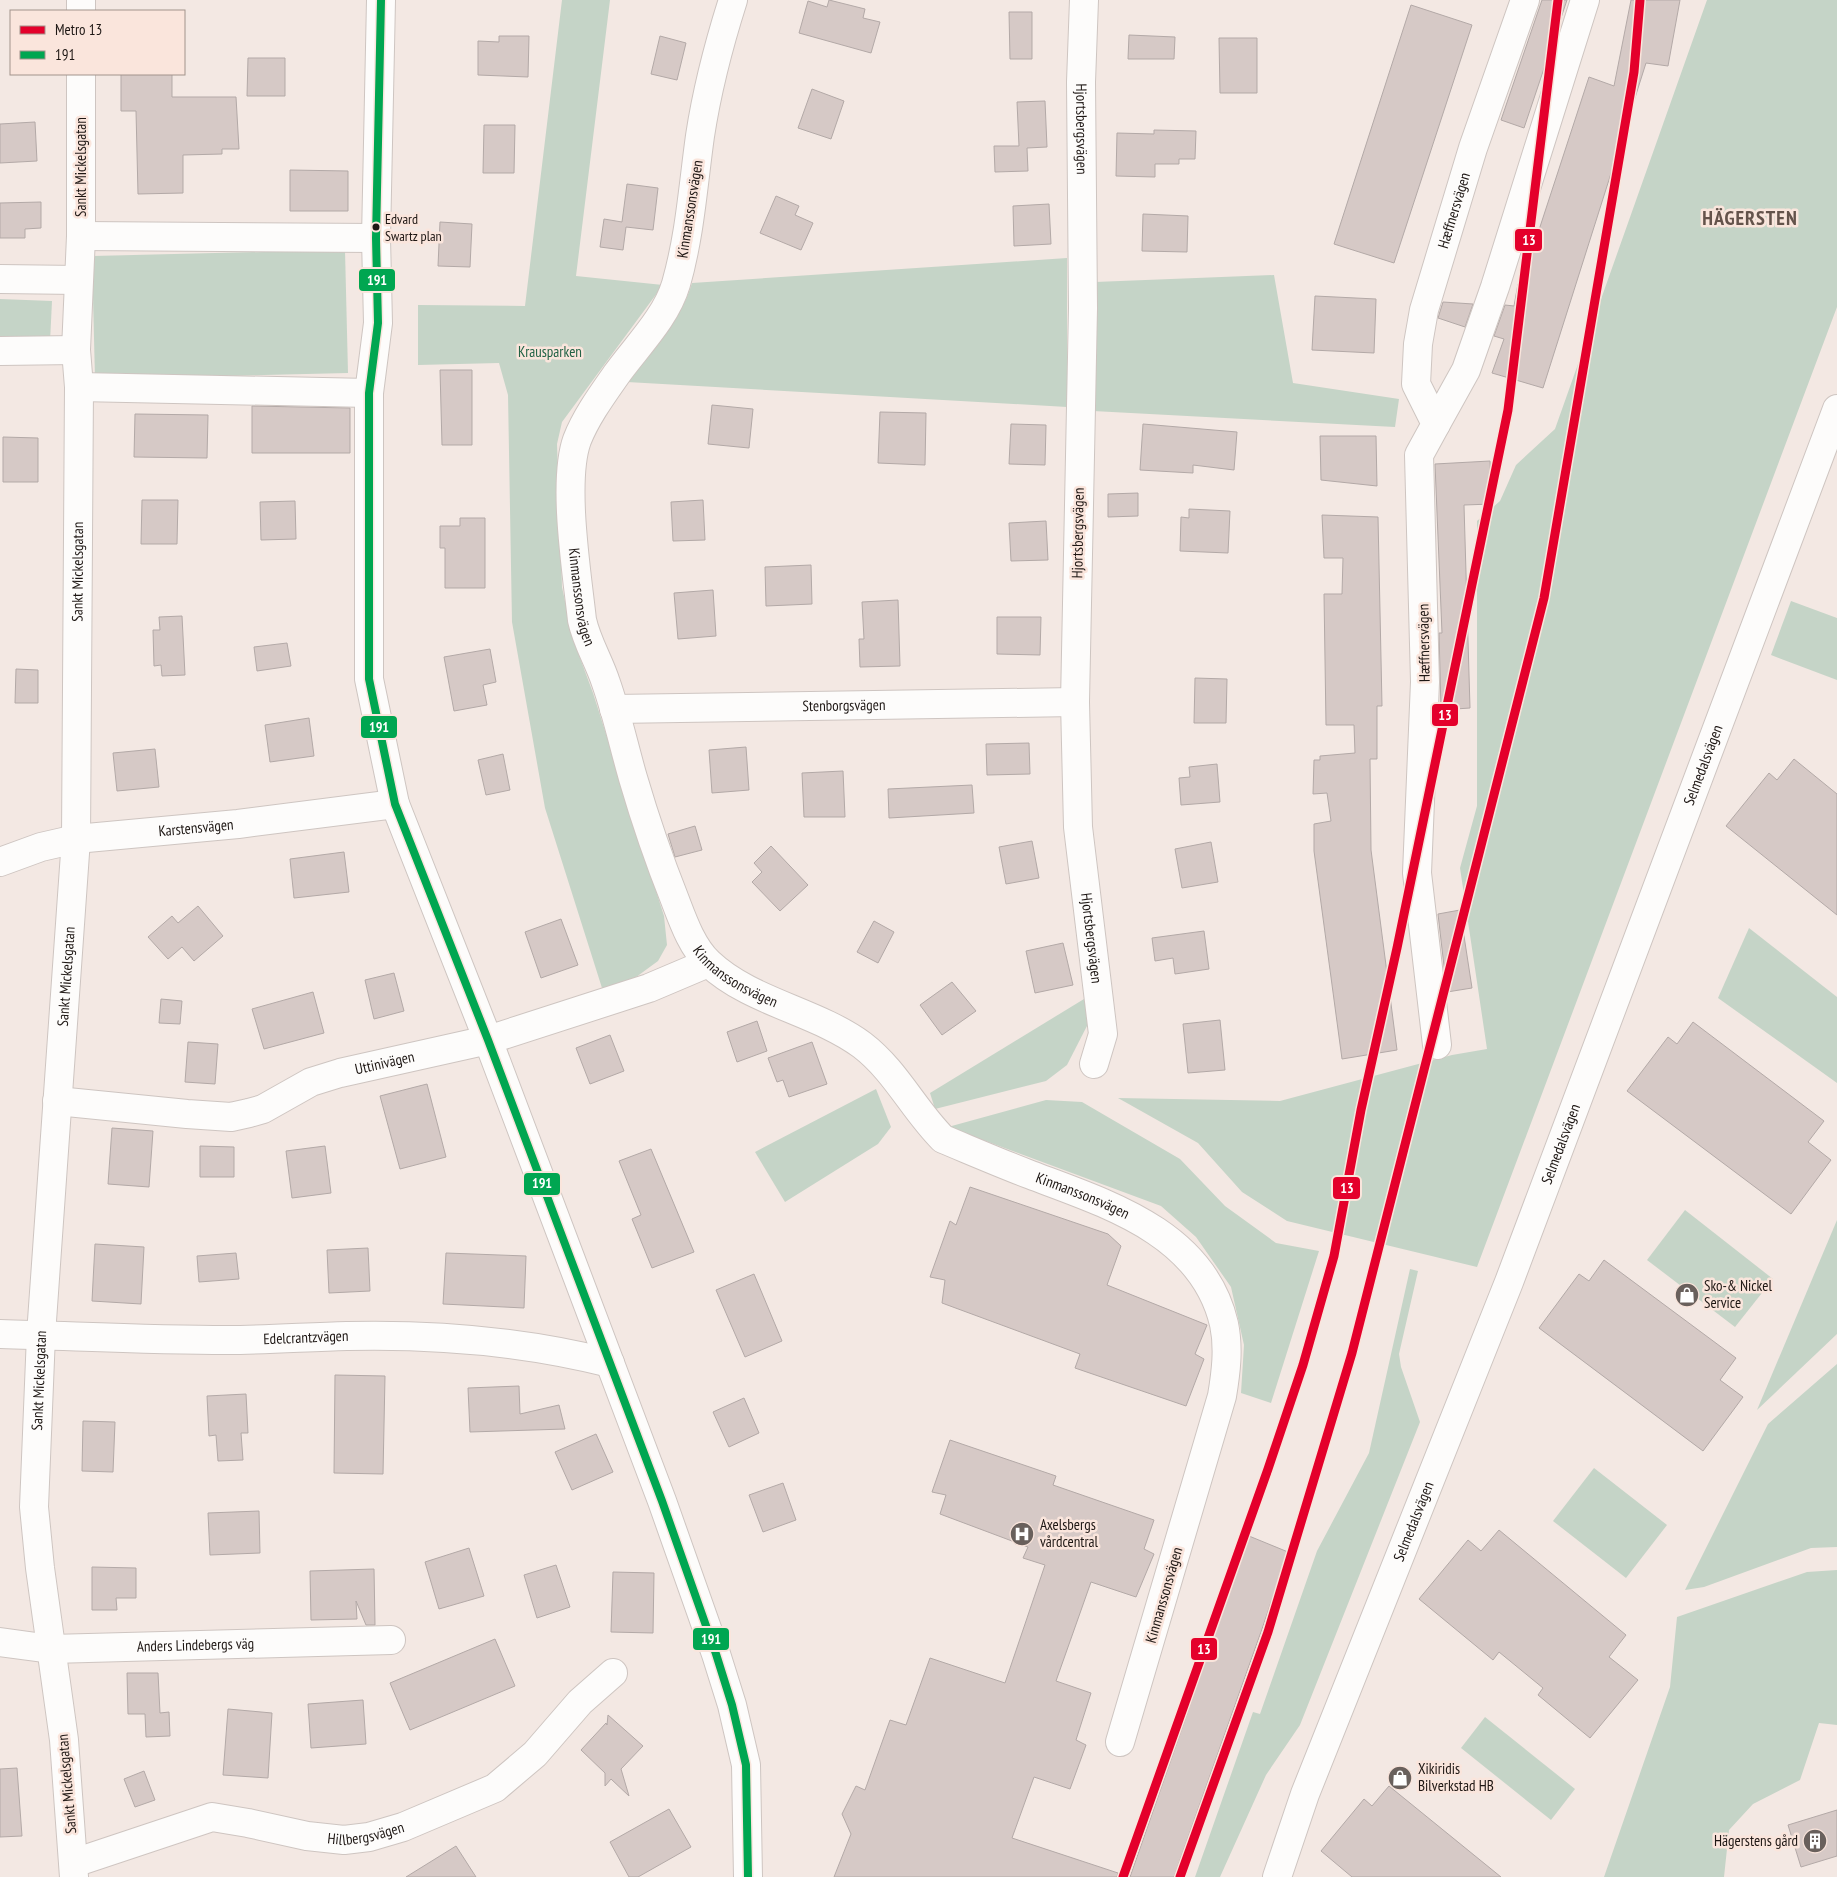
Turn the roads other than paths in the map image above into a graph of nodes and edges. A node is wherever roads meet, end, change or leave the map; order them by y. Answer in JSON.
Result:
{"nodes":[{"id":1,"x":380,"y":0,"type":"edge"},
{"id":2,"x":733,"y":0,"type":"edge"},
{"id":3,"x":1084,"y":0,"type":"edge"},
{"id":4,"x":1525,"y":0,"type":"edge"},
{"id":5,"x":1585,"y":0,"type":"edge"},
{"id":6,"x":81,"y":75,"type":"edge"},
{"id":7,"x":81,"y":236,"type":"junction"},
{"id":8,"x":376,"y":238,"type":"junction"},
{"id":9,"x":0,"y":279,"type":"edge"},
{"id":10,"x":78,"y":280,"type":"junction"},
{"id":11,"x":76,"y":350,"type":"junction"},
{"id":12,"x":0,"y":351,"type":"edge"},
{"id":13,"x":79,"y":387,"type":"junction"},
{"id":14,"x":369,"y":394,"type":"junction"},
{"id":15,"x":1837,"y":409,"type":"edge"},
{"id":16,"x":1436,"y":424,"type":"junction"},
{"id":17,"x":1075,"y":702,"type":"junction"},
{"id":18,"x":614,"y":710,"type":"junction"},
{"id":19,"x":395,"y":804,"type":"junction"},
{"id":20,"x":76,"y":839,"type":"junction"},
{"id":21,"x":0,"y":862,"type":"edge"},
{"id":22,"x":708,"y":962,"type":"junction"},
{"id":23,"x":488,"y":1040,"type":"junction"},
{"id":24,"x":1437,"y":1045,"type":"dead end"},
{"id":25,"x":1094,"y":1064,"type":"dead end"},
{"id":26,"x":57,"y":1101,"type":"junction"},
{"id":27,"x":0,"y":1334,"type":"edge"},
{"id":28,"x":41,"y":1335,"type":"junction"},
{"id":29,"x":610,"y":1363,"type":"junction"},
{"id":30,"x":391,"y":1640,"type":"dead end"},
{"id":31,"x":0,"y":1642,"type":"edge"},
{"id":32,"x":51,"y":1649,"type":"junction"},
{"id":33,"x":613,"y":1673,"type":"dead end"},
{"id":34,"x":1120,"y":1742,"type":"dead end"},
{"id":35,"x":74,"y":1870,"type":"edge"},
{"id":36,"x":748,"y":1877,"type":"edge"},
{"id":37,"x":1277,"y":1877,"type":"edge"}],
"edges":[{"from":1,"to":8,"type":"street"},
{"from":2,"to":18,"type":"street","name":"Kinmanssonsvägen"},
{"from":3,"to":17,"type":"street","name":"Hjortsbergsvägen"},
{"from":4,"to":16,"type":"street","name":"Hæffnersvägen"},
{"from":5,"to":16,"type":"street","name":"Hæffnersvägen"},
{"from":6,"to":7,"type":"street","name":"Sankt Mickelsgatan"},
{"from":7,"to":8,"type":"street"},
{"from":7,"to":10,"type":"street","name":"Sankt Mickelsgatan"},
{"from":8,"to":14,"type":"street"},
{"from":9,"to":10,"type":"street"},
{"from":10,"to":11,"type":"street","name":"Sankt Mickelsgatan"},
{"from":11,"to":12,"type":"street"},
{"from":11,"to":13,"type":"street","name":"Sankt Mickelsgatan"},
{"from":13,"to":14,"type":"street"},
{"from":13,"to":20,"type":"street","name":"Sankt Mickelsgatan"},
{"from":14,"to":19,"type":"street"},
{"from":15,"to":37,"type":"street","name":"Selmedalsvägen"},
{"from":16,"to":24,"type":"street","name":"Hæffnersvägen"},
{"from":17,"to":18,"type":"street","name":"Stenborgsvägen"},
{"from":17,"to":25,"type":"street","name":"Hjortsbergsvägen"},
{"from":18,"to":22,"type":"street","name":"Kinmanssonsvägen"},
{"from":19,"to":20,"type":"street","name":"Karstensvägen"},
{"from":19,"to":23,"type":"street"},
{"from":20,"to":21,"type":"street","name":"Karstensvägen"},
{"from":20,"to":26,"type":"street","name":"Sankt Mickelsgatan"},
{"from":22,"to":23,"type":"street","name":"Uttinivägen"},
{"from":22,"to":34,"type":"street","name":"Kinmanssonsvägen"},
{"from":23,"to":26,"type":"street","name":"Uttinivägen"},
{"from":23,"to":29,"type":"street"},
{"from":26,"to":28,"type":"street","name":"Sankt Mickelsgatan"},
{"from":27,"to":28,"type":"street","name":"Edelcrantzvägen"},
{"from":28,"to":29,"type":"street","name":"Edelcrantzvägen"},
{"from":28,"to":32,"type":"street","name":"Sankt Mickelsgatan"},
{"from":29,"to":36,"type":"street"},
{"from":30,"to":32,"type":"street","name":"Anders Lindebergs väg"},
{"from":31,"to":32,"type":"street","name":"Anders Lindebergs väg"},
{"from":32,"to":35,"type":"street","name":"Sankt Mickelsgatan"},
{"from":33,"to":35,"type":"street","name":"Hillbergsvägen"}]}
